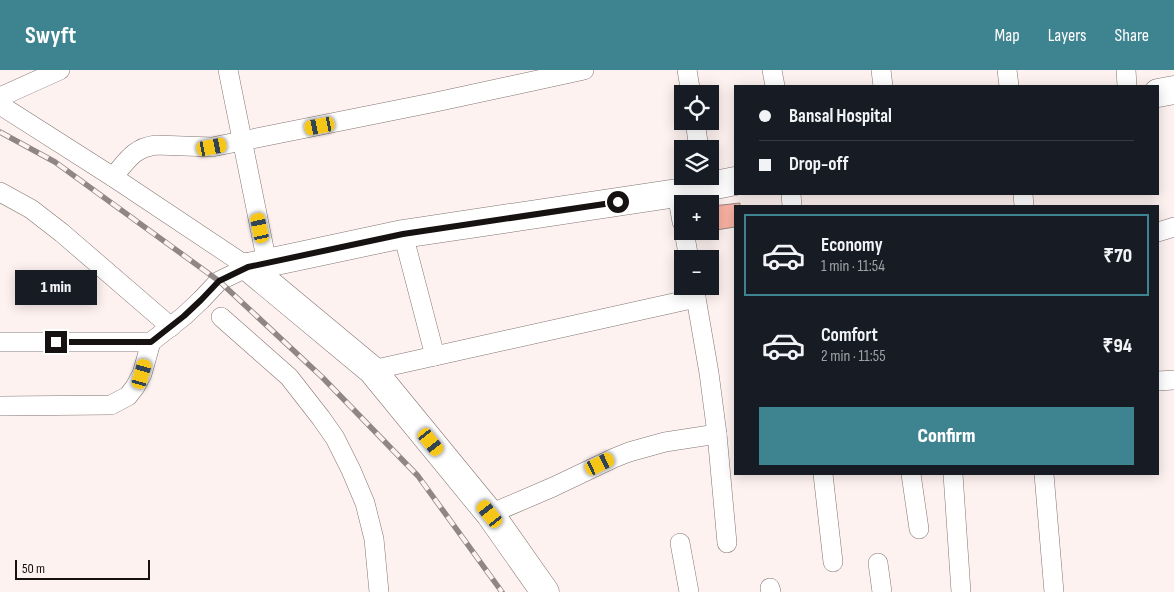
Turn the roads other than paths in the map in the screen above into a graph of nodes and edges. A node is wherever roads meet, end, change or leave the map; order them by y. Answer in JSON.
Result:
{"nodes":[{"id":1,"x":60,"y":70,"type":"edge"},
{"id":2,"x":228,"y":70,"type":"edge"},
{"id":3,"x":584,"y":70,"type":"edge"},
{"id":4,"x":687,"y":70,"type":"edge"},
{"id":5,"x":772,"y":70,"type":"edge"},
{"id":6,"x":881,"y":70,"type":"edge"},
{"id":7,"x":1007,"y":70,"type":"edge"},
{"id":8,"x":1126,"y":70,"type":"edge"},
{"id":9,"x":690,"y":85,"type":"edge"},
{"id":10,"x":775,"y":85,"type":"edge"},
{"id":11,"x":883,"y":85,"type":"edge"},
{"id":12,"x":1009,"y":85,"type":"edge"},
{"id":13,"x":1128,"y":85,"type":"edge"},
{"id":14,"x":1174,"y":90,"type":"edge"},
{"id":15,"x":1159,"y":93,"type":"edge"},
{"id":16,"x":0,"y":97,"type":"edge"},
{"id":17,"x":0,"y":105,"type":"edge"},
{"id":18,"x":242,"y":141,"type":"junction"},
{"id":19,"x":113,"y":177,"type":"junction"},
{"id":20,"x":734,"y":181,"type":"edge"},
{"id":21,"x":719,"y":182,"type":"edge"},
{"id":22,"x":697,"y":185,"type":"edge"},
{"id":23,"x":0,"y":192,"type":"edge"},
{"id":24,"x":677,"y":193,"type":"joint"},
{"id":25,"x":1174,"y":227,"type":"edge"},
{"id":26,"x":1159,"y":231,"type":"edge"},
{"id":27,"x":403,"y":234,"type":"junction"},
{"id":28,"x":258,"y":265,"type":"junction"},
{"id":29,"x":683,"y":295,"type":"edge"},
{"id":30,"x":696,"y":295,"type":"edge"},
{"id":31,"x":221,"y":317,"type":"dead end"},
{"id":32,"x":171,"y":327,"type":"junction"},
{"id":33,"x":0,"y":342,"type":"edge"},
{"id":34,"x":151,"y":342,"type":"junction"},
{"id":35,"x":435,"y":356,"type":"junction"},
{"id":36,"x":372,"y":370,"type":"junction"},
{"id":37,"x":1174,"y":380,"type":"edge"},
{"id":38,"x":1159,"y":381,"type":"edge"},
{"id":39,"x":0,"y":406,"type":"edge"},
{"id":40,"x":717,"y":434,"type":"junction"},
{"id":41,"x":822,"y":475,"type":"edge"},
{"id":42,"x":911,"y":475,"type":"edge"},
{"id":43,"x":953,"y":475,"type":"edge"},
{"id":44,"x":1044,"y":475,"type":"edge"},
{"id":45,"x":490,"y":514,"type":"junction"},
{"id":46,"x":918,"y":529,"type":"dead end"},
{"id":47,"x":680,"y":543,"type":"dead end"},
{"id":48,"x":727,"y":543,"type":"dead end"},
{"id":49,"x":833,"y":562,"type":"dead end"},
{"id":50,"x":878,"y":564,"type":"dead end"},
{"id":51,"x":380,"y":592,"type":"edge"},
{"id":52,"x":545,"y":592,"type":"edge"},
{"id":53,"x":689,"y":592,"type":"edge"},
{"id":54,"x":882,"y":592,"type":"edge"},
{"id":55,"x":960,"y":592,"type":"edge"},
{"id":56,"x":1054,"y":592,"type":"edge"}],
"edges":[{"from":1,"to":16,"type":"street"},
{"from":2,"to":18,"type":"street"},
{"from":3,"to":18,"type":"street"},
{"from":4,"to":9,"type":"street"},
{"from":5,"to":10,"type":"street"},
{"from":6,"to":11,"type":"street"},
{"from":7,"to":12,"type":"street"},
{"from":8,"to":13,"type":"street"},
{"from":14,"to":15,"type":"street"},
{"from":17,"to":19,"type":"street"},
{"from":18,"to":19,"type":"street"},
{"from":18,"to":28,"type":"street"},
{"from":19,"to":28,"type":"street"},
{"from":20,"to":21,"type":"street"},
{"from":22,"to":24,"type":"street"},
{"from":23,"to":32,"type":"street"},
{"from":24,"to":27,"type":"street"},
{"from":25,"to":26,"type":"street"},
{"from":27,"to":28,"type":"street"},
{"from":27,"to":35,"type":"street"},
{"from":28,"to":32,"type":"street"},
{"from":28,"to":36,"type":"street"},
{"from":29,"to":35,"type":"street"},
{"from":30,"to":40,"type":"street"},
{"from":31,"to":51,"type":"street"},
{"from":32,"to":34,"type":"street"},
{"from":33,"to":34,"type":"street"},
{"from":34,"to":39,"type":"street"},
{"from":35,"to":36,"type":"street"},
{"from":36,"to":45,"type":"street"},
{"from":37,"to":38,"type":"street"},
{"from":40,"to":45,"type":"street"},
{"from":40,"to":48,"type":"street"},
{"from":41,"to":49,"type":"street"},
{"from":42,"to":46,"type":"street"},
{"from":43,"to":55,"type":"street"},
{"from":44,"to":56,"type":"street"},
{"from":45,"to":52,"type":"street"},
{"from":47,"to":53,"type":"street"},
{"from":50,"to":54,"type":"street"}]}
